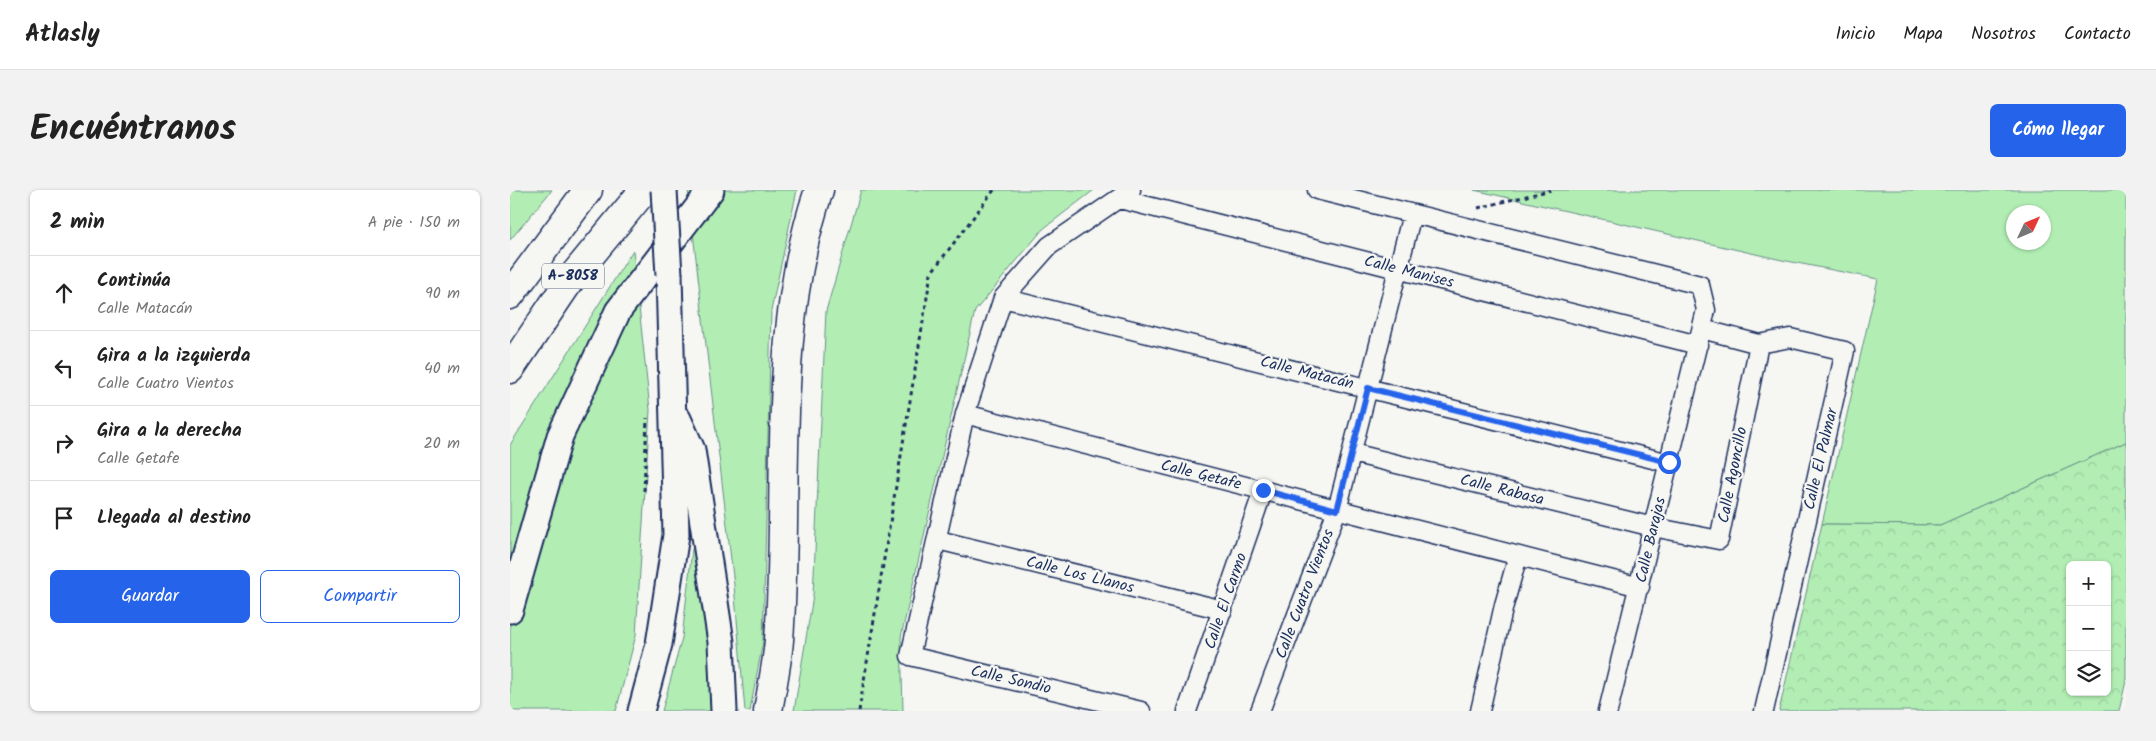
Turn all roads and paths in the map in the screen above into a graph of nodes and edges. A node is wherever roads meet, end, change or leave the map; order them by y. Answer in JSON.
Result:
{"nodes":[{"id":1,"x":588,"y":190,"type":"edge"},
{"id":2,"x":644,"y":190,"type":"edge"},
{"id":3,"x":664,"y":190,"type":"edge"},
{"id":4,"x":711,"y":190,"type":"edge"},
{"id":5,"x":819,"y":190,"type":"edge"},
{"id":6,"x":994,"y":190,"type":"edge"},
{"id":7,"x":1317,"y":190,"type":"edge"},
{"id":8,"x":1551,"y":190,"type":"edge"},
{"id":9,"x":1126,"y":194,"type":"edge"},
{"id":10,"x":1473,"y":210,"type":"dead end"},
{"id":11,"x":1412,"y":214,"type":"junction"},
{"id":12,"x":1398,"y":269,"type":"junction"},
{"id":13,"x":510,"y":294,"type":"edge"},
{"id":14,"x":1003,"y":298,"type":"junction"},
{"id":15,"x":1700,"y":337,"type":"junction"},
{"id":16,"x":1759,"y":344,"type":"junction"},
{"id":17,"x":510,"y":369,"type":"edge"},
{"id":18,"x":1368,"y":388,"type":"junction"},
{"id":19,"x":674,"y":410,"type":"junction"},
{"id":20,"x":965,"y":414,"type":"junction"},
{"id":21,"x":1352,"y":453,"type":"junction"},
{"id":22,"x":1669,"y":462,"type":"junction"},
{"id":23,"x":1263,"y":490,"type":"junction"},
{"id":24,"x":1337,"y":510,"type":"junction"},
{"id":25,"x":1653,"y":527,"type":"junction"},
{"id":26,"x":938,"y":540,"type":"junction"},
{"id":27,"x":1518,"y":556,"type":"junction"},
{"id":28,"x":1640,"y":587,"type":"junction"},
{"id":29,"x":510,"y":610,"type":"edge"},
{"id":30,"x":1223,"y":610,"type":"junction"},
{"id":31,"x":641,"y":711,"type":"edge"},
{"id":32,"x":724,"y":711,"type":"edge"},
{"id":33,"x":768,"y":711,"type":"edge"},
{"id":34,"x":859,"y":711,"type":"edge"},
{"id":35,"x":1141,"y":711,"type":"edge"},
{"id":36,"x":1187,"y":711,"type":"edge"},
{"id":37,"x":1260,"y":711,"type":"edge"},
{"id":38,"x":1480,"y":711,"type":"edge"},
{"id":39,"x":1608,"y":711,"type":"edge"},
{"id":40,"x":1764,"y":711,"type":"edge"}],
"edges":[{"from":1,"to":13,"type":"highway","number":"A-8058"},
{"from":2,"to":17,"type":"highway","number":"A-8058"},
{"from":3,"to":19,"type":"main road","bridge":true},
{"from":4,"to":29,"type":"main road"},
{"from":5,"to":33,"type":"highway"},
{"from":6,"to":34,"type":"path"},
{"from":7,"to":11,"type":"street"},
{"from":8,"to":10,"type":"path"},
{"from":9,"to":12,"type":"street","name":"Calle Manises"},
{"from":9,"to":14,"type":"street"},
{"from":11,"to":12,"type":"street","name":"Calle Cuatro Vientos"},
{"from":11,"to":15,"type":"street","name":"Calle Barajas"},
{"from":12,"to":15,"type":"street","name":"Calle Manises"},
{"from":12,"to":18,"type":"street","name":"Calle Cuatro Vientos"},
{"from":14,"to":18,"type":"street","name":"Calle Matacán"},
{"from":14,"to":20,"type":"street"},
{"from":15,"to":16,"type":"street","name":"Calle El Palmar"},
{"from":15,"to":22,"type":"street","name":"Calle Barajas"},
{"from":16,"to":25,"type":"street","name":"Calle Agoncillo"},
{"from":16,"to":40,"type":"street","name":"Calle El Palmar"},
{"from":18,"to":21,"type":"street","name":"Calle Cuatro Vientos"},
{"from":18,"to":22,"type":"street","name":"Calle Matacán"},
{"from":19,"to":31,"type":"main road"},
{"from":19,"to":32,"type":"main road"},
{"from":20,"to":23,"type":"street","name":"Calle Getafe"},
{"from":20,"to":26,"type":"street"},
{"from":21,"to":24,"type":"street","name":"Calle Cuatro Vientos"},
{"from":21,"to":25,"type":"street","name":"Calle Rabasa"},
{"from":22,"to":25,"type":"street","name":"Calle Barajas"},
{"from":23,"to":24,"type":"street","name":"Calle Getafe"},
{"from":23,"to":30,"type":"street","name":"Calle El Carmo"},
{"from":24,"to":27,"type":"street","name":"Calle Getafe"},
{"from":24,"to":37,"type":"street","name":"Calle Cuatro Vientos"},
{"from":25,"to":28,"type":"street","name":"Calle Barajas"},
{"from":26,"to":30,"type":"street","name":"Calle Los Llanos"},
{"from":26,"to":35,"type":"street","name":"Calle Sondio"},
{"from":27,"to":28,"type":"street","name":"Calle Getafe"},
{"from":27,"to":38,"type":"street"},
{"from":28,"to":39,"type":"street","name":"Calle Barajas"},
{"from":30,"to":36,"type":"street","name":"Calle El Carmo"}]}
